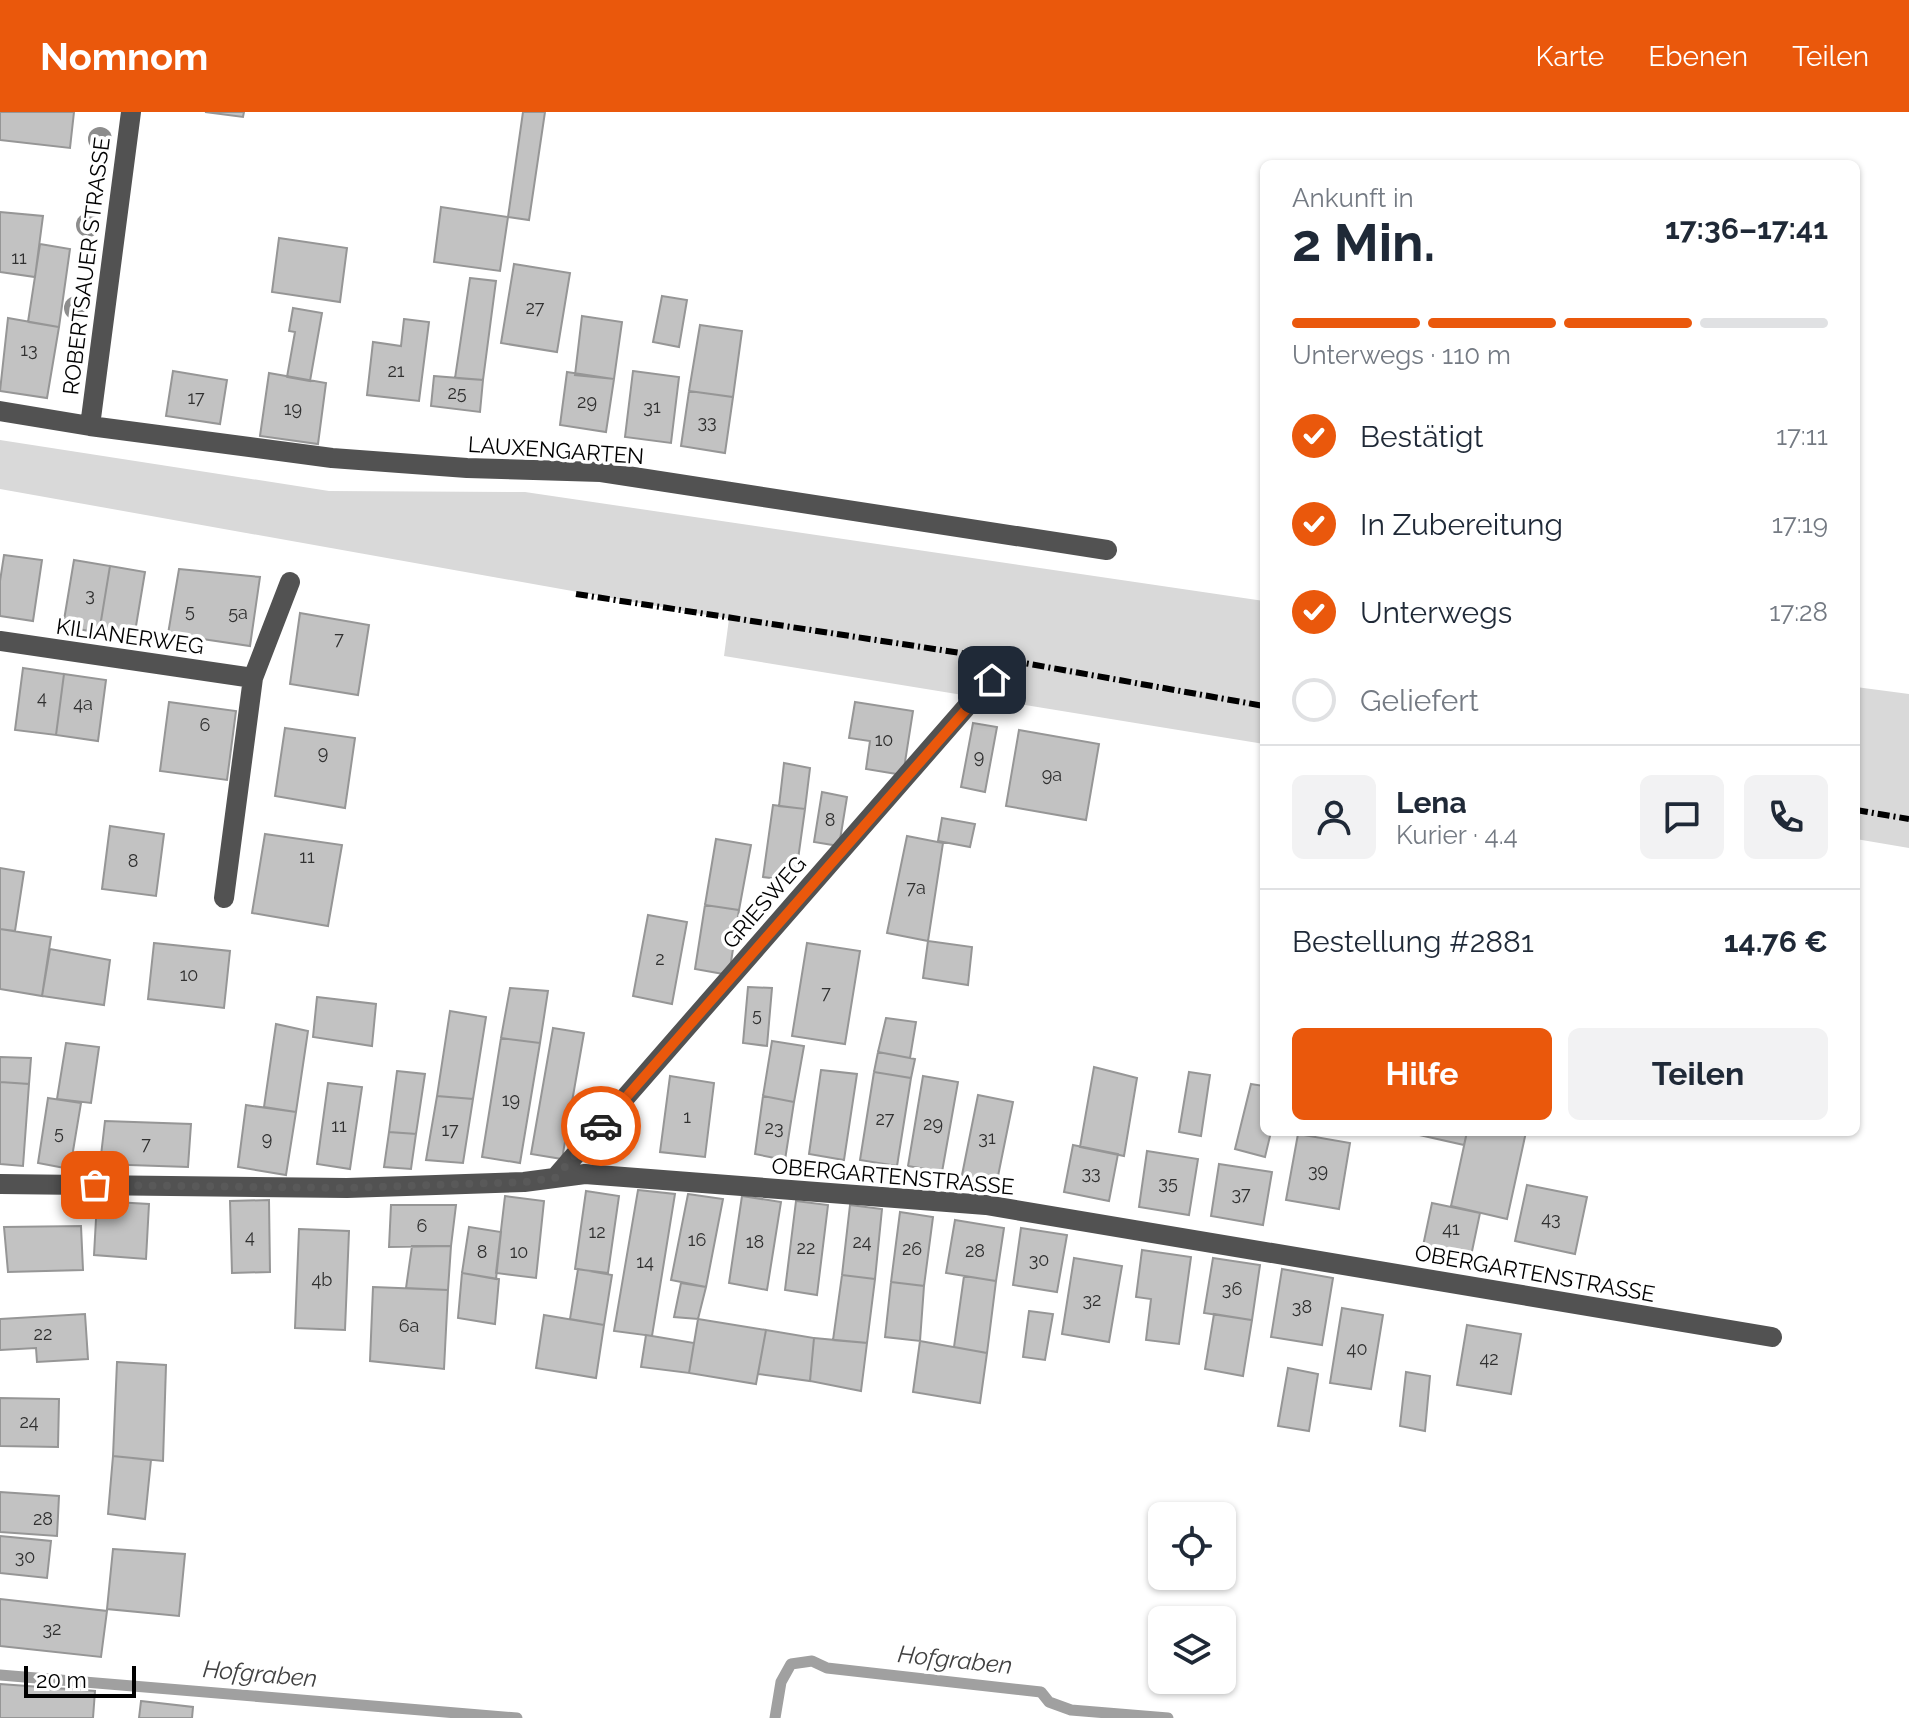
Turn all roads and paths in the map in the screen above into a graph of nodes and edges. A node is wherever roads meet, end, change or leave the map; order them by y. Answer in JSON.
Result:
{"nodes":[{"id":1,"x":131,"y":112,"type":"edge"},
{"id":2,"x":0,"y":411,"type":"edge"},
{"id":3,"x":90,"y":426,"type":"junction"},
{"id":4,"x":1107,"y":550,"type":"dead end"},
{"id":5,"x":290,"y":582,"type":"dead end"},
{"id":6,"x":0,"y":641,"type":"edge"},
{"id":7,"x":1013,"y":661,"type":"dead end"},
{"id":8,"x":253,"y":678,"type":"junction"},
{"id":9,"x":224,"y":898,"type":"dead end"},
{"id":10,"x":555,"y":1178,"type":"junction"},
{"id":11,"x":0,"y":1184,"type":"edge"},
{"id":12,"x":1772,"y":1337,"type":"dead end"}],
"edges":[{"from":1,"to":3,"type":"street","name":"ROBERTSAUER STRASSE"},
{"from":2,"to":3,"type":"street","name":"LAUXENGARTEN"},
{"from":3,"to":4,"type":"street","name":"LAUXENGARTEN"},
{"from":5,"to":8,"type":"street"},
{"from":6,"to":8,"type":"street","name":"KILIANERWEG"},
{"from":7,"to":10,"type":"street","name":"GRIESWEG"},
{"from":8,"to":9,"type":"street"},
{"from":10,"to":11,"type":"street","name":"OBERGARTENSTRASSE"},
{"from":10,"to":12,"type":"street","name":"OBERGARTENSTRASSE"}]}
